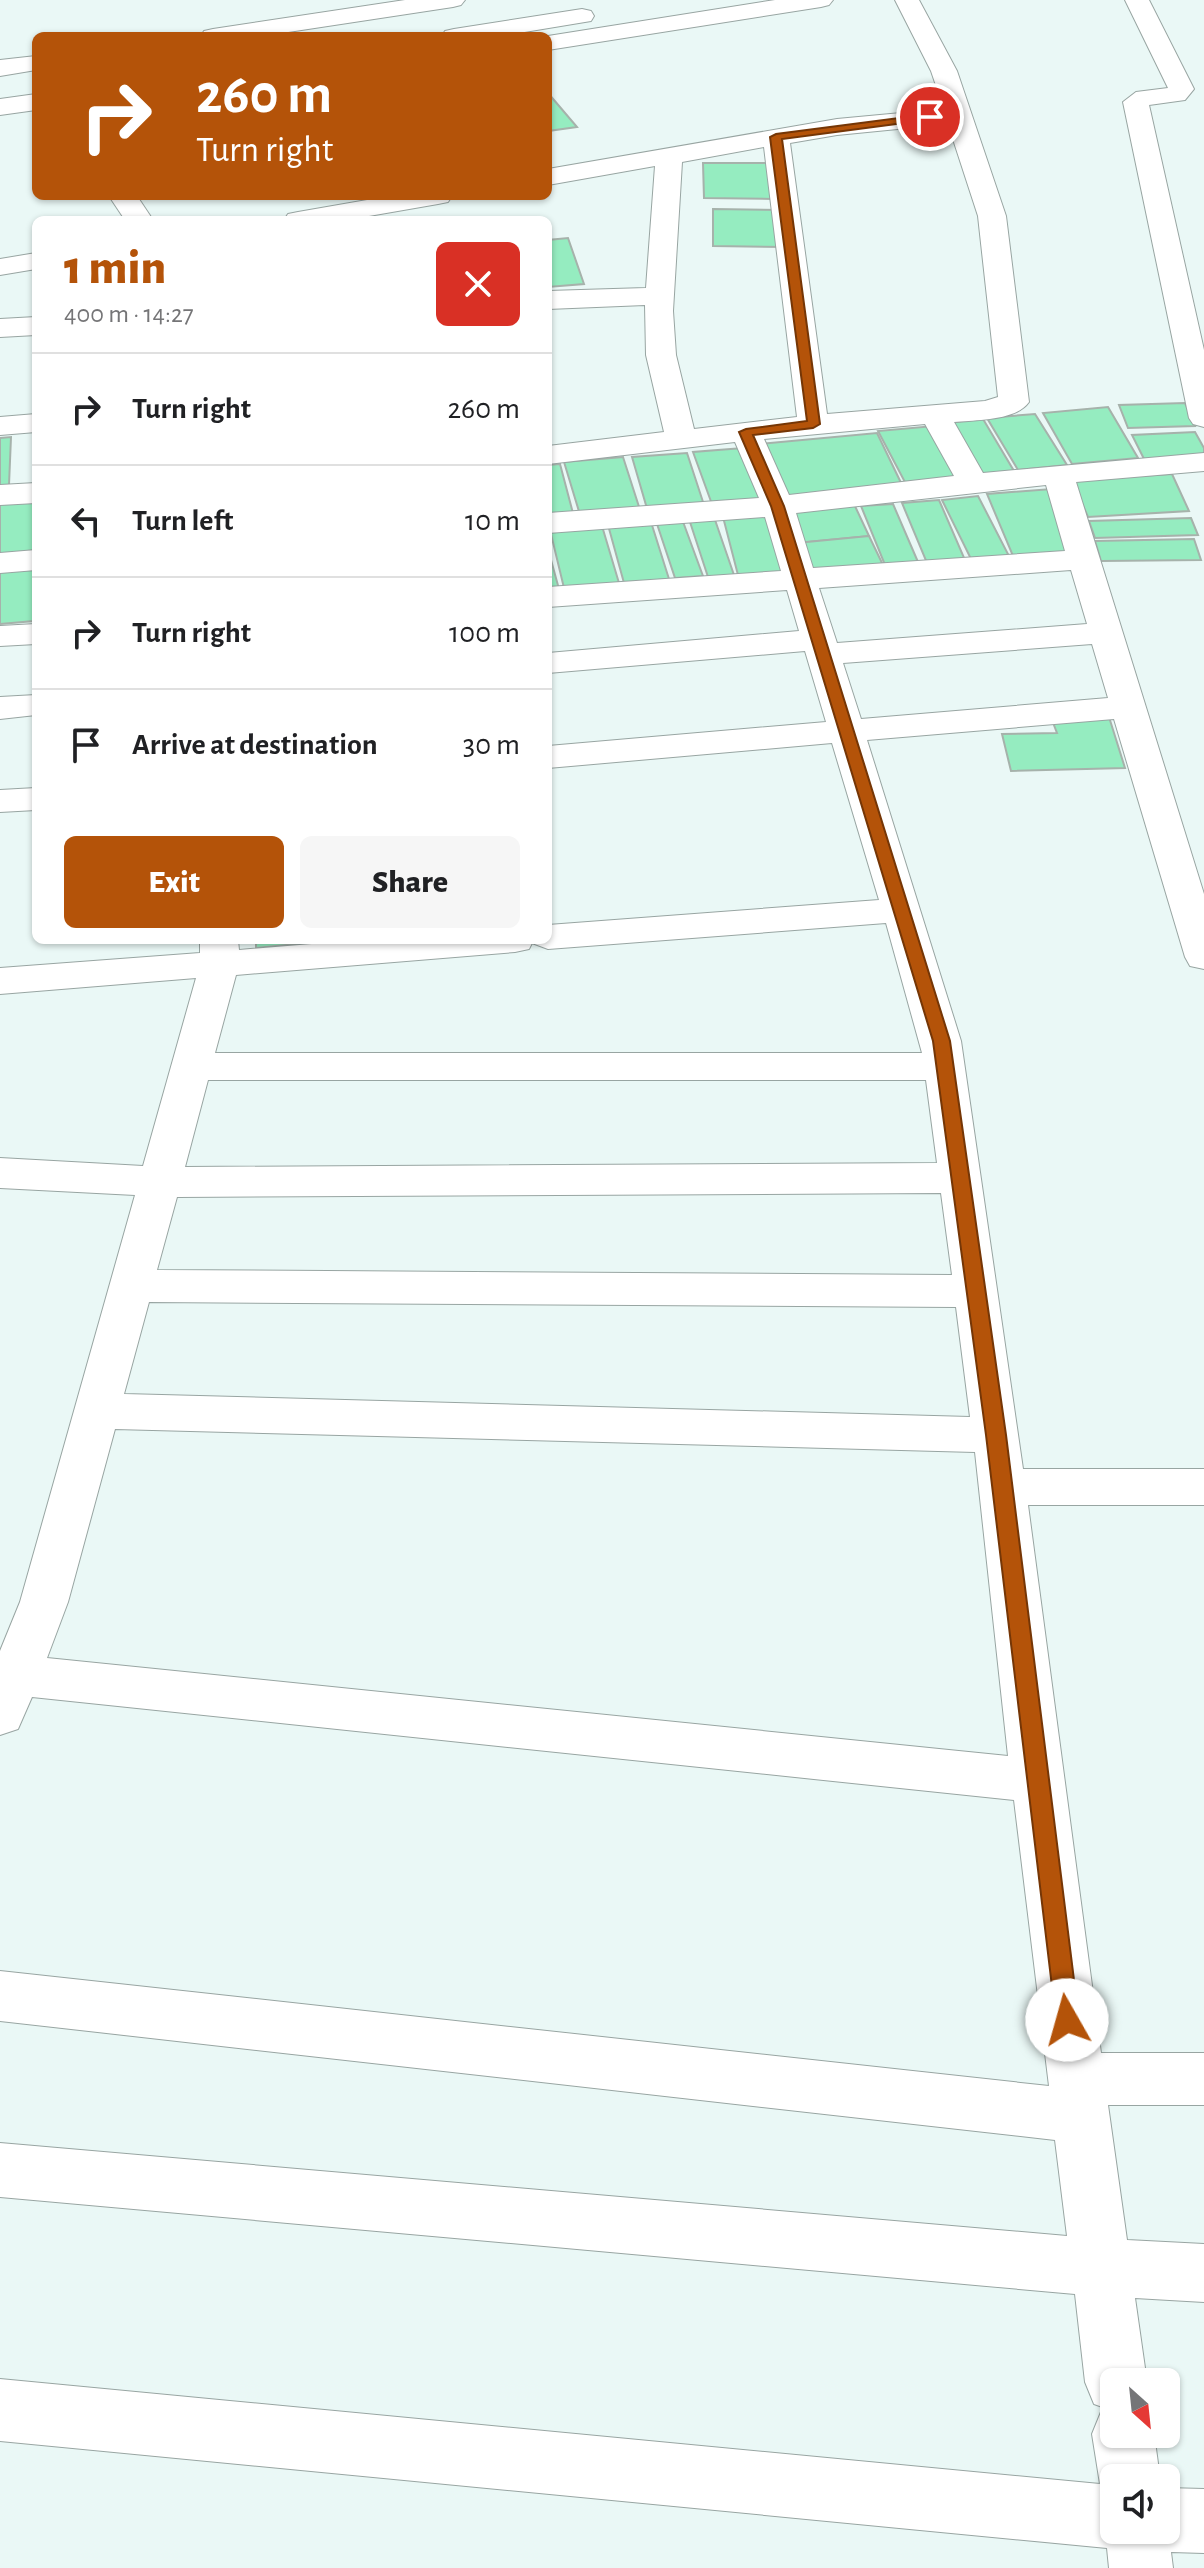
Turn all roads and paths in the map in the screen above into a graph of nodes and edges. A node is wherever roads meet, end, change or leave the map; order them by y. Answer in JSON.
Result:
{"nodes":[{"id":1,"x":453,"y":0,"type":"edge"},
{"id":2,"x":690,"y":0,"type":"edge"},
{"id":3,"x":821,"y":0,"type":"edge"},
{"id":4,"x":907,"y":0,"type":"edge"},
{"id":5,"x":1137,"y":0,"type":"edge"},
{"id":6,"x":263,"y":24,"type":"edge"},
{"id":7,"x":230,"y":32,"type":"edge"},
{"id":8,"x":480,"y":32,"type":"edge"},
{"id":9,"x":552,"y":42,"type":"edge"},
{"id":10,"x":32,"y":64,"type":"edge"},
{"id":11,"x":0,"y":68,"type":"edge"},
{"id":12,"x":32,"y":103,"type":"edge"},
{"id":13,"x":0,"y":107,"type":"edge"},
{"id":14,"x":958,"y":115,"type":"junction"},
{"id":15,"x":32,"y":125,"type":"edge"},
{"id":16,"x":0,"y":130,"type":"edge"},
{"id":17,"x":776,"y":137,"type":"junction"},
{"id":18,"x":669,"y":155,"type":"junction"},
{"id":19,"x":552,"y":176,"type":"edge"},
{"id":20,"x":416,"y":200,"type":"edge"},
{"id":21,"x":373,"y":208,"type":"edge"},
{"id":22,"x":323,"y":216,"type":"edge"},
{"id":23,"x":32,"y":262,"type":"edge"},
{"id":24,"x":0,"y":267,"type":"edge"},
{"id":25,"x":660,"y":296,"type":"junction"},
{"id":26,"x":552,"y":300,"type":"edge"},
{"id":27,"x":32,"y":326,"type":"edge"},
{"id":28,"x":0,"y":328,"type":"edge"},
{"id":29,"x":934,"y":414,"type":"junction"},
{"id":30,"x":1204,"y":418,"type":"edge"},
{"id":31,"x":32,"y":423,"type":"edge"},
{"id":32,"x":813,"y":424,"type":"junction"},
{"id":33,"x":0,"y":426,"type":"edge"},
{"id":34,"x":746,"y":432,"type":"junction"},
{"id":35,"x":681,"y":440,"type":"junction"},
{"id":36,"x":552,"y":455,"type":"edge"},
{"id":37,"x":1204,"y":462,"type":"edge"},
{"id":38,"x":1058,"y":474,"type":"junction"},
{"id":39,"x":974,"y":484,"type":"junction"},
{"id":40,"x":32,"y":493,"type":"edge"},
{"id":41,"x":0,"y":495,"type":"edge"},
{"id":42,"x":778,"y":506,"type":"junction"},
{"id":43,"x":552,"y":523,"type":"edge"},
{"id":44,"x":1084,"y":559,"type":"junction"},
{"id":45,"x":32,"y":560,"type":"edge"},
{"id":46,"x":0,"y":563,"type":"edge"},
{"id":47,"x":799,"y":579,"type":"junction"},
{"id":48,"x":552,"y":597,"type":"edge"},
{"id":49,"x":1107,"y":633,"type":"junction"},
{"id":50,"x":32,"y":634,"type":"edge"},
{"id":51,"x":0,"y":636,"type":"edge"},
{"id":52,"x":820,"y":647,"type":"junction"},
{"id":53,"x":552,"y":663,"type":"edge"},
{"id":54,"x":32,"y":705,"type":"edge"},
{"id":55,"x":1129,"y":707,"type":"junction"},
{"id":56,"x":0,"y":708,"type":"edge"},
{"id":57,"x":846,"y":731,"type":"junction"},
{"id":58,"x":552,"y":757,"type":"edge"},
{"id":59,"x":32,"y":799,"type":"edge"},
{"id":60,"x":0,"y":801,"type":"edge"},
{"id":61,"x":901,"y":910,"type":"junction"},
{"id":62,"x":552,"y":937,"type":"edge"},
{"id":63,"x":408,"y":944,"type":"edge"},
{"id":64,"x":220,"y":951,"type":"edge"},
{"id":65,"x":1204,"y":957,"type":"edge"},
{"id":66,"x":0,"y":981,"type":"edge"},
{"id":67,"x":944,"y":1066,"type":"junction"},
{"id":68,"x":193,"y":1067,"type":"junction"},
{"id":69,"x":0,"y":1173,"type":"edge"},
{"id":70,"x":960,"y":1178,"type":"junction"},
{"id":71,"x":160,"y":1182,"type":"junction"},
{"id":72,"x":131,"y":1286,"type":"junction"},
{"id":73,"x":977,"y":1291,"type":"junction"},
{"id":74,"x":97,"y":1411,"type":"junction"},
{"id":75,"x":996,"y":1435,"type":"junction"},
{"id":76,"x":1003,"y":1487,"type":"junction"},
{"id":77,"x":1204,"y":1487,"type":"edge"},
{"id":78,"x":8,"y":1695,"type":"edge"},
{"id":79,"x":1037,"y":1781,"type":"junction"},
{"id":80,"x":0,"y":1996,"type":"edge"},
{"id":81,"x":1204,"y":2079,"type":"edge"},
{"id":82,"x":1078,"y":2098,"type":"junction"},
{"id":83,"x":0,"y":2170,"type":"edge"},
{"id":84,"x":1101,"y":2268,"type":"junction"},
{"id":85,"x":1204,"y":2273,"type":"edge"},
{"id":86,"x":1114,"y":2368,"type":"edge"},
{"id":87,"x":0,"y":2410,"type":"edge"},
{"id":88,"x":1100,"y":2516,"type":"edge"},
{"id":89,"x":1180,"y":2520,"type":"edge"},
{"id":90,"x":1204,"y":2521,"type":"edge"},
{"id":91,"x":1138,"y":2544,"type":"edge"},
{"id":92,"x":1141,"y":2568,"type":"edge"}],
"edges":[{"from":1,"to":6,"type":"street"},
{"from":2,"to":8,"type":"street"},
{"from":3,"to":9,"type":"street"},
{"from":4,"to":14,"type":"street"},
{"from":5,"to":30,"type":"street"},
{"from":6,"to":7,"type":"street"},
{"from":10,"to":11,"type":"street"},
{"from":12,"to":13,"type":"street"},
{"from":14,"to":17,"type":"street"},
{"from":14,"to":29,"type":"street"},
{"from":15,"to":16,"type":"street"},
{"from":17,"to":18,"type":"street"},
{"from":17,"to":32,"type":"street"},
{"from":18,"to":19,"type":"street"},
{"from":18,"to":25,"type":"street"},
{"from":20,"to":21,"type":"street"},
{"from":21,"to":22,"type":"street"},
{"from":23,"to":24,"type":"street"},
{"from":25,"to":26,"type":"street"},
{"from":25,"to":35,"type":"street"},
{"from":27,"to":28,"type":"street"},
{"from":29,"to":32,"type":"street"},
{"from":29,"to":39,"type":"street"},
{"from":31,"to":33,"type":"street"},
{"from":32,"to":34,"type":"street"},
{"from":34,"to":35,"type":"street"},
{"from":34,"to":42,"type":"street"},
{"from":35,"to":36,"type":"street"},
{"from":37,"to":38,"type":"street"},
{"from":38,"to":39,"type":"street"},
{"from":38,"to":44,"type":"street"},
{"from":39,"to":42,"type":"street"},
{"from":40,"to":41,"type":"street"},
{"from":42,"to":43,"type":"street"},
{"from":42,"to":47,"type":"street"},
{"from":44,"to":47,"type":"street"},
{"from":44,"to":49,"type":"street"},
{"from":45,"to":46,"type":"street"},
{"from":47,"to":48,"type":"street"},
{"from":47,"to":52,"type":"street"},
{"from":49,"to":52,"type":"street"},
{"from":49,"to":55,"type":"street"},
{"from":50,"to":51,"type":"street"},
{"from":52,"to":53,"type":"street"},
{"from":52,"to":57,"type":"street"},
{"from":54,"to":56,"type":"street"},
{"from":55,"to":57,"type":"street"},
{"from":55,"to":65,"type":"street"},
{"from":57,"to":58,"type":"street"},
{"from":57,"to":61,"type":"street"},
{"from":59,"to":60,"type":"street"},
{"from":61,"to":62,"type":"street"},
{"from":61,"to":67,"type":"street"},
{"from":63,"to":64,"type":"street"},
{"from":64,"to":66,"type":"street"},
{"from":64,"to":68,"type":"street"},
{"from":67,"to":68,"type":"street"},
{"from":67,"to":70,"type":"street"},
{"from":68,"to":71,"type":"street"},
{"from":69,"to":71,"type":"street"},
{"from":70,"to":71,"type":"street"},
{"from":70,"to":73,"type":"street"},
{"from":71,"to":72,"type":"street"},
{"from":72,"to":73,"type":"street"},
{"from":72,"to":74,"type":"street"},
{"from":73,"to":75,"type":"street"},
{"from":74,"to":75,"type":"street"},
{"from":74,"to":78,"type":"street"},
{"from":75,"to":76,"type":"street"},
{"from":76,"to":77,"type":"street"},
{"from":76,"to":79,"type":"street"},
{"from":78,"to":79,"type":"street"},
{"from":79,"to":82,"type":"street"},
{"from":80,"to":82,"type":"street"},
{"from":81,"to":82,"type":"street"},
{"from":82,"to":84,"type":"street"},
{"from":83,"to":84,"type":"street"},
{"from":84,"to":85,"type":"street"},
{"from":84,"to":86,"type":"street"},
{"from":87,"to":88,"type":"street"},
{"from":89,"to":90,"type":"street"},
{"from":91,"to":92,"type":"street"}]}
